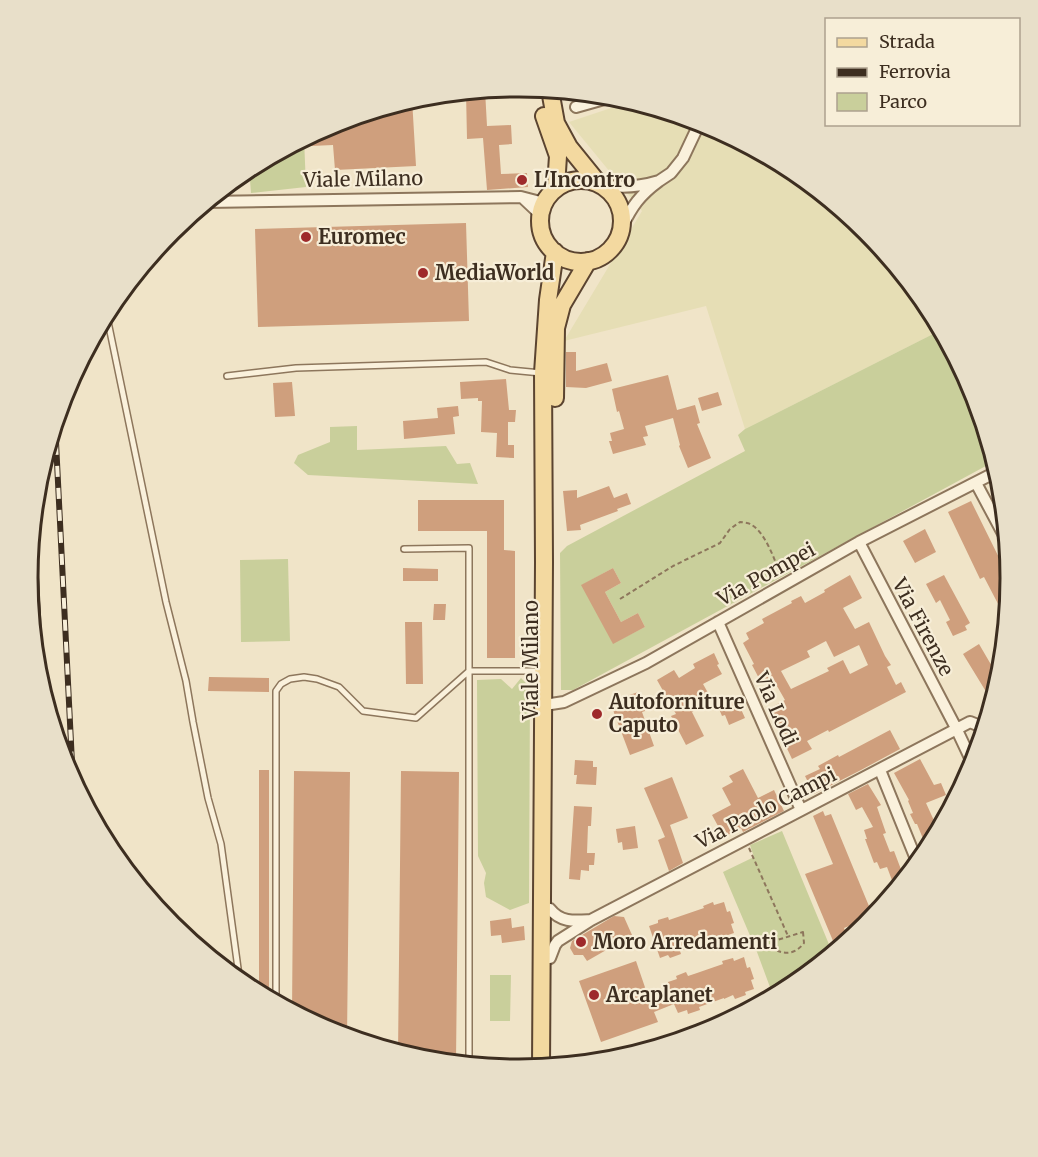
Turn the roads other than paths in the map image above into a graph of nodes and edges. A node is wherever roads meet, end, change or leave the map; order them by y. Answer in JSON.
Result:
{"nodes":[{"id":1,"x":541,"y":98,"type":"edge"},
{"id":2,"x":551,"y":98,"type":"edge"},
{"id":3,"x":592,"y":103,"type":"edge"},
{"id":4,"x":576,"y":107,"type":"dead end"},
{"id":5,"x":696,"y":131,"type":"edge"},
{"id":6,"x":659,"y":182,"type":"junction"},
{"id":7,"x":599,"y":184,"type":"junction"},
{"id":8,"x":556,"y":187,"type":"junction"},
{"id":9,"x":220,"y":202,"type":"edge"},
{"id":10,"x":543,"y":209,"type":"junction"},
{"id":11,"x":622,"y":227,"type":"junction"},
{"id":12,"x":555,"y":252,"type":"junction"},
{"id":13,"x":588,"y":261,"type":"junction"},
{"id":14,"x":109,"y":327,"type":"edge"},
{"id":15,"x":543,"y":373,"type":"junction"},
{"id":16,"x":227,"y":376,"type":"dead end"},
{"id":17,"x":989,"y":476,"type":"edge"},
{"id":18,"x":976,"y":483,"type":"junction"},
{"id":19,"x":997,"y":521,"type":"edge"},
{"id":20,"x":859,"y":542,"type":"junction"},
{"id":21,"x":404,"y":549,"type":"dead end"},
{"id":22,"x":718,"y":622,"type":"junction"},
{"id":23,"x":469,"y":671,"type":"junction"},
{"id":24,"x":543,"y":671,"type":"junction"},
{"id":25,"x":551,"y":704,"type":"junction"},
{"id":26,"x":977,"y":725,"type":"edge"},
{"id":27,"x":956,"y":728,"type":"junction"},
{"id":28,"x":968,"y":753,"type":"edge"},
{"id":29,"x":880,"y":770,"type":"junction"},
{"id":30,"x":801,"y":810,"type":"junction"},
{"id":31,"x":914,"y":854,"type":"edge"},
{"id":32,"x":550,"y":909,"type":"junction"},
{"id":33,"x":591,"y":920,"type":"junction"},
{"id":34,"x":550,"y":958,"type":"junction"},
{"id":35,"x":238,"y":969,"type":"edge"},
{"id":36,"x":276,"y":994,"type":"edge"},
{"id":37,"x":469,"y":1057,"type":"edge"},
{"id":38,"x":541,"y":1059,"type":"edge"},
{"id":39,"x":549,"y":1059,"type":"edge"}],
"edges":[{"from":1,"to":8,"type":"main road"},
{"from":2,"to":7,"type":"main road"},
{"from":3,"to":4,"type":"street"},
{"from":5,"to":6,"type":"street"},
{"from":6,"to":7,"type":"street"},
{"from":6,"to":11,"type":"street"},
{"from":7,"to":8,"type":"main road"},
{"from":7,"to":11,"type":"main road"},
{"from":8,"to":10,"type":"main road"},
{"from":9,"to":10,"type":"street","name":"Viale Milano"},
{"from":10,"to":12,"type":"main road"},
{"from":11,"to":13,"type":"main road"},
{"from":12,"to":13,"type":"main road"},
{"from":12,"to":15,"type":"main road","name":"Viale Milano"},
{"from":13,"to":25,"type":"main road","name":"Viale Milano"},
{"from":14,"to":35,"type":"lane"},
{"from":15,"to":16,"type":"lane"},
{"from":15,"to":24,"type":"main road","name":"Viale Milano"},
{"from":17,"to":18,"type":"street","name":"Via Pompei"},
{"from":18,"to":19,"type":"street"},
{"from":18,"to":20,"type":"street","name":"Via Pompei"},
{"from":20,"to":22,"type":"street","name":"Via Pompei"},
{"from":20,"to":27,"type":"street","name":"Via Firenze"},
{"from":21,"to":23,"type":"lane"},
{"from":22,"to":25,"type":"street","name":"Via Pompei"},
{"from":22,"to":30,"type":"street","name":"Via Lodi"},
{"from":23,"to":24,"type":"lane"},
{"from":23,"to":36,"type":"lane"},
{"from":23,"to":37,"type":"lane"},
{"from":24,"to":38,"type":"main road","name":"Viale Milano"},
{"from":25,"to":32,"type":"main road","name":"Viale Milano"},
{"from":26,"to":27,"type":"street"},
{"from":27,"to":28,"type":"street","name":"Via Firenze"},
{"from":27,"to":29,"type":"street","name":"Via Paolo Campi"},
{"from":29,"to":30,"type":"street","name":"Via Paolo Campi"},
{"from":29,"to":31,"type":"street"},
{"from":30,"to":33,"type":"street","name":"Via Paolo Campi"},
{"from":32,"to":33,"type":"street"},
{"from":32,"to":34,"type":"main road","name":"Viale Milano"},
{"from":33,"to":34,"type":"street","name":"Via Paolo Campi"},
{"from":34,"to":39,"type":"main road","name":"Viale Milano"}]}
